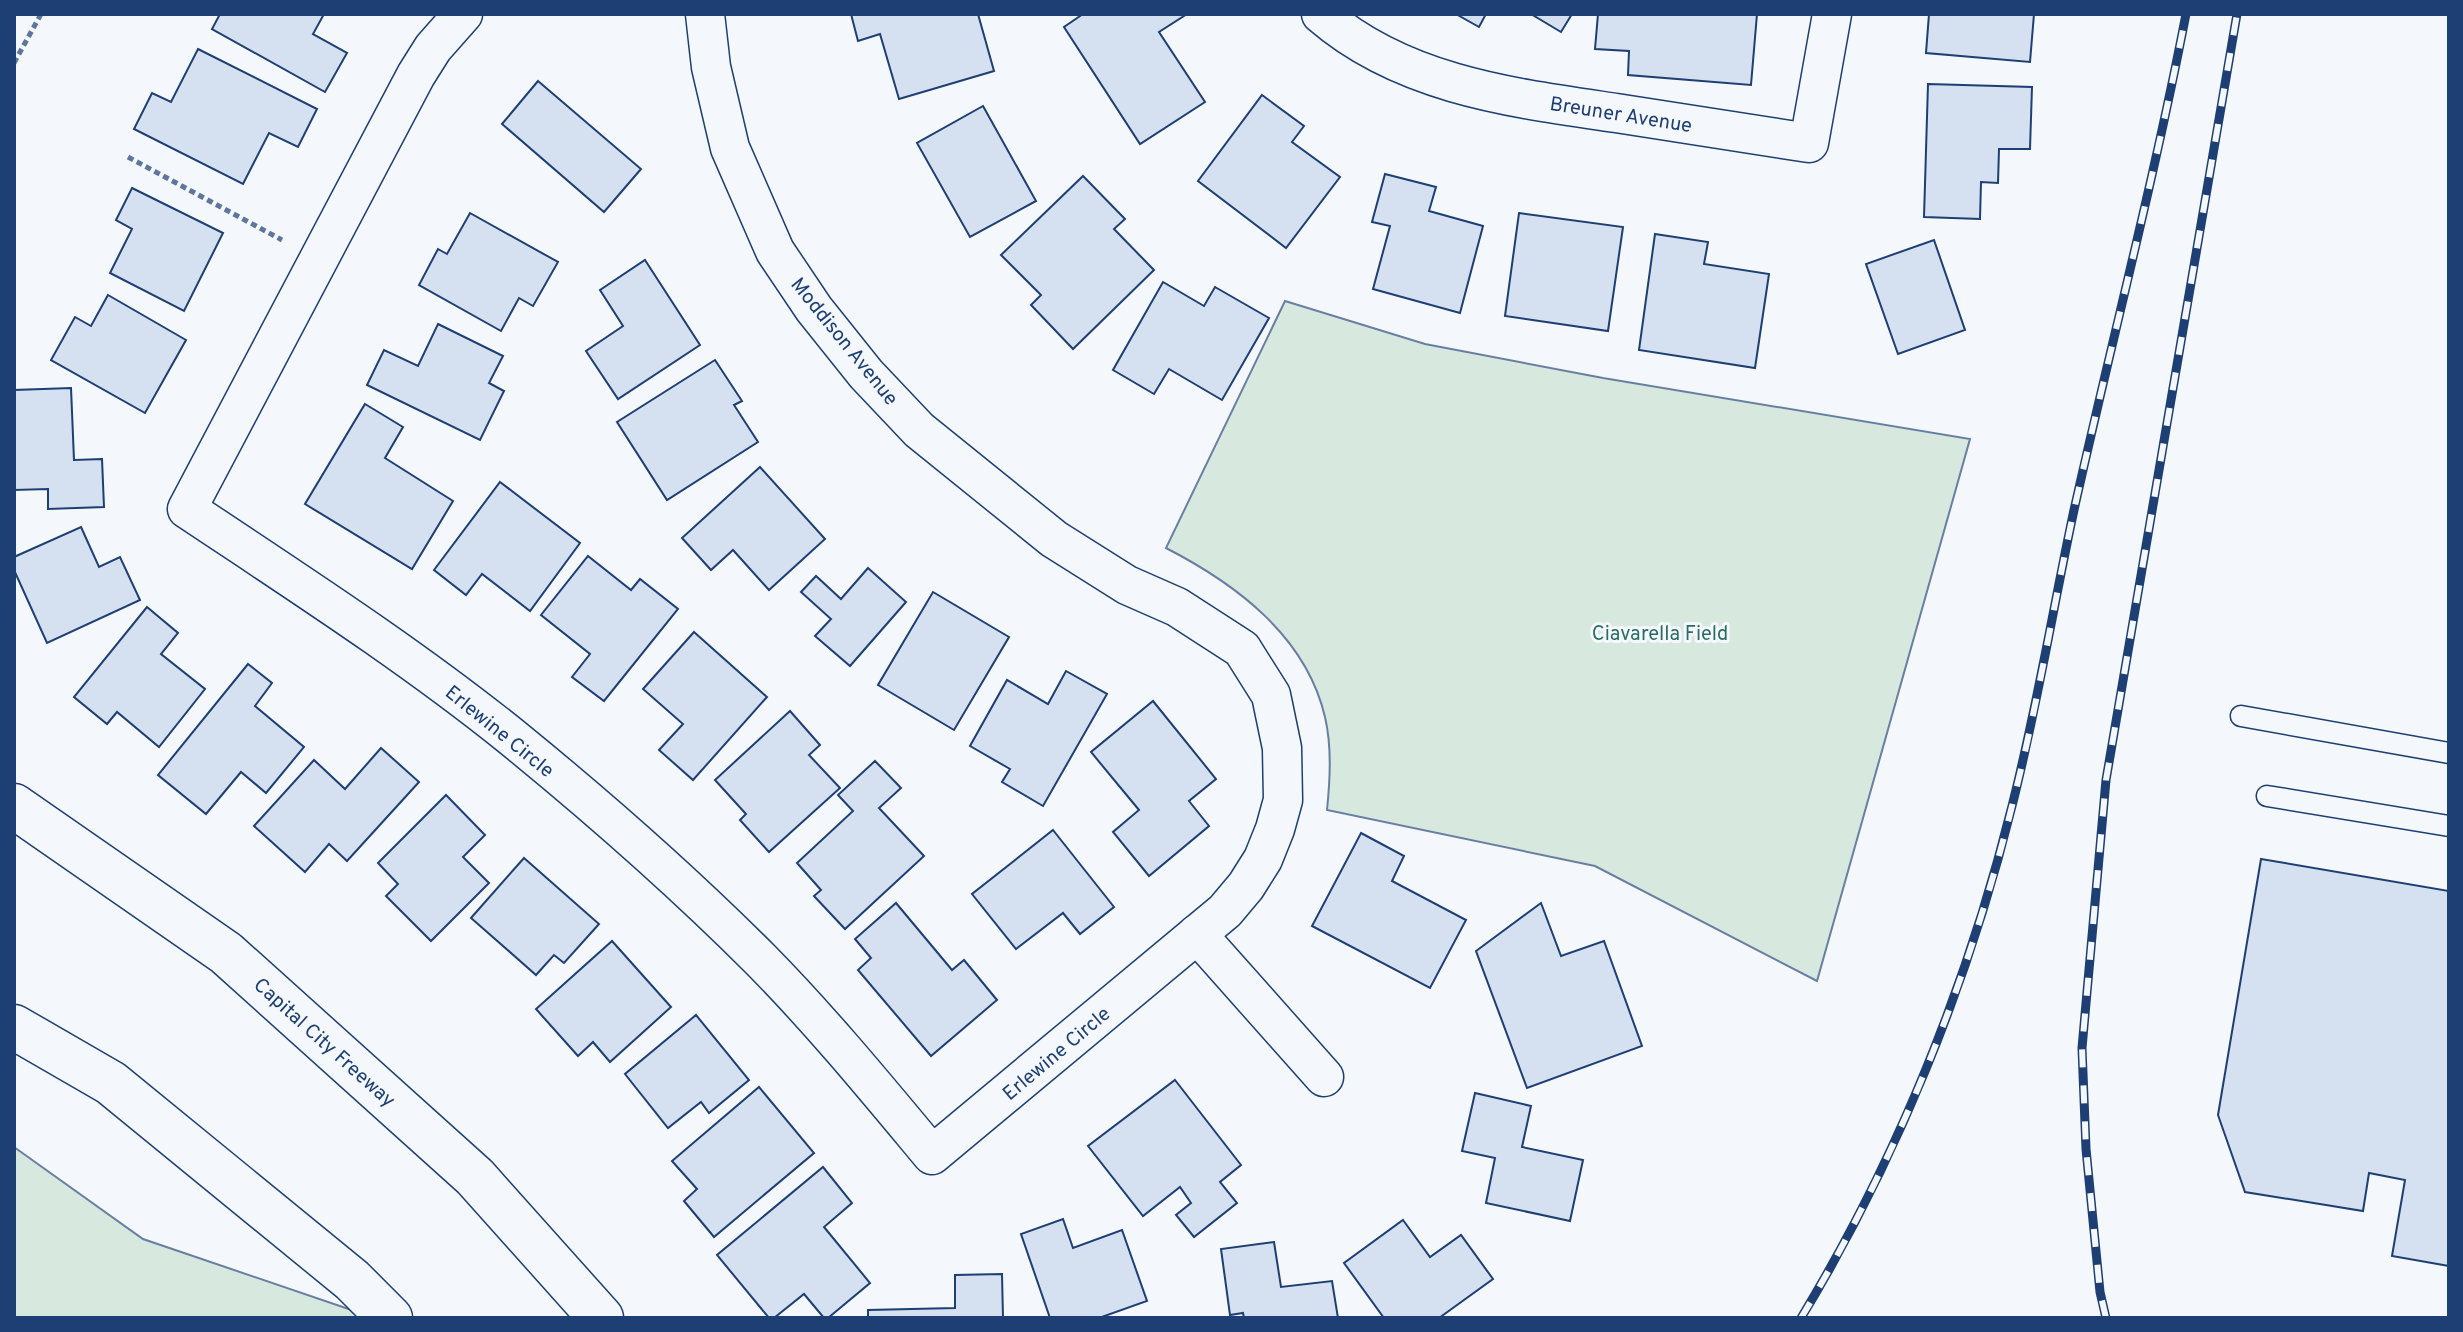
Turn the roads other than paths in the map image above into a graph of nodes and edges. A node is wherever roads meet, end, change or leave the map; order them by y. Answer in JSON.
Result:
{"nodes":[{"id":1,"x":463,"y":14,"type":"edge"},
{"id":2,"x":705,"y":14,"type":"edge"},
{"id":3,"x":1321,"y":14,"type":"edge"},
{"id":4,"x":1832,"y":14,"type":"edge"},
{"id":5,"x":1242,"y":649,"type":"joint"},
{"id":6,"x":2241,"y":716,"type":"dead end"},
{"id":7,"x":2449,"y":753,"type":"edge"},
{"id":8,"x":2267,"y":796,"type":"dead end"},
{"id":9,"x":14,"y":806,"type":"edge"},
{"id":10,"x":2449,"y":826,"type":"edge"},
{"id":11,"x":1197,"y":934,"type":"junction"},
{"id":12,"x":14,"y":1027,"type":"edge"},
{"id":13,"x":1324,"y":1077,"type":"dead end"},
{"id":14,"x":390,"y":1318,"type":"edge"},
{"id":15,"x":601,"y":1318,"type":"edge"}],
"edges":[{"from":1,"to":11,"type":"street","name":"Erlewine Circle"},
{"from":2,"to":5,"type":"street","name":"Moddison Avenue"},
{"from":3,"to":4,"type":"street","name":"Breuner Avenue"},
{"from":5,"to":11,"type":"street","name":"Erlewine Circle"},
{"from":6,"to":7,"type":"lane"},
{"from":8,"to":10,"type":"lane"},
{"from":9,"to":15,"type":"highway","name":"Capital City Freeway"},
{"from":11,"to":13,"type":"street"},
{"from":12,"to":14,"type":"highway"}]}
